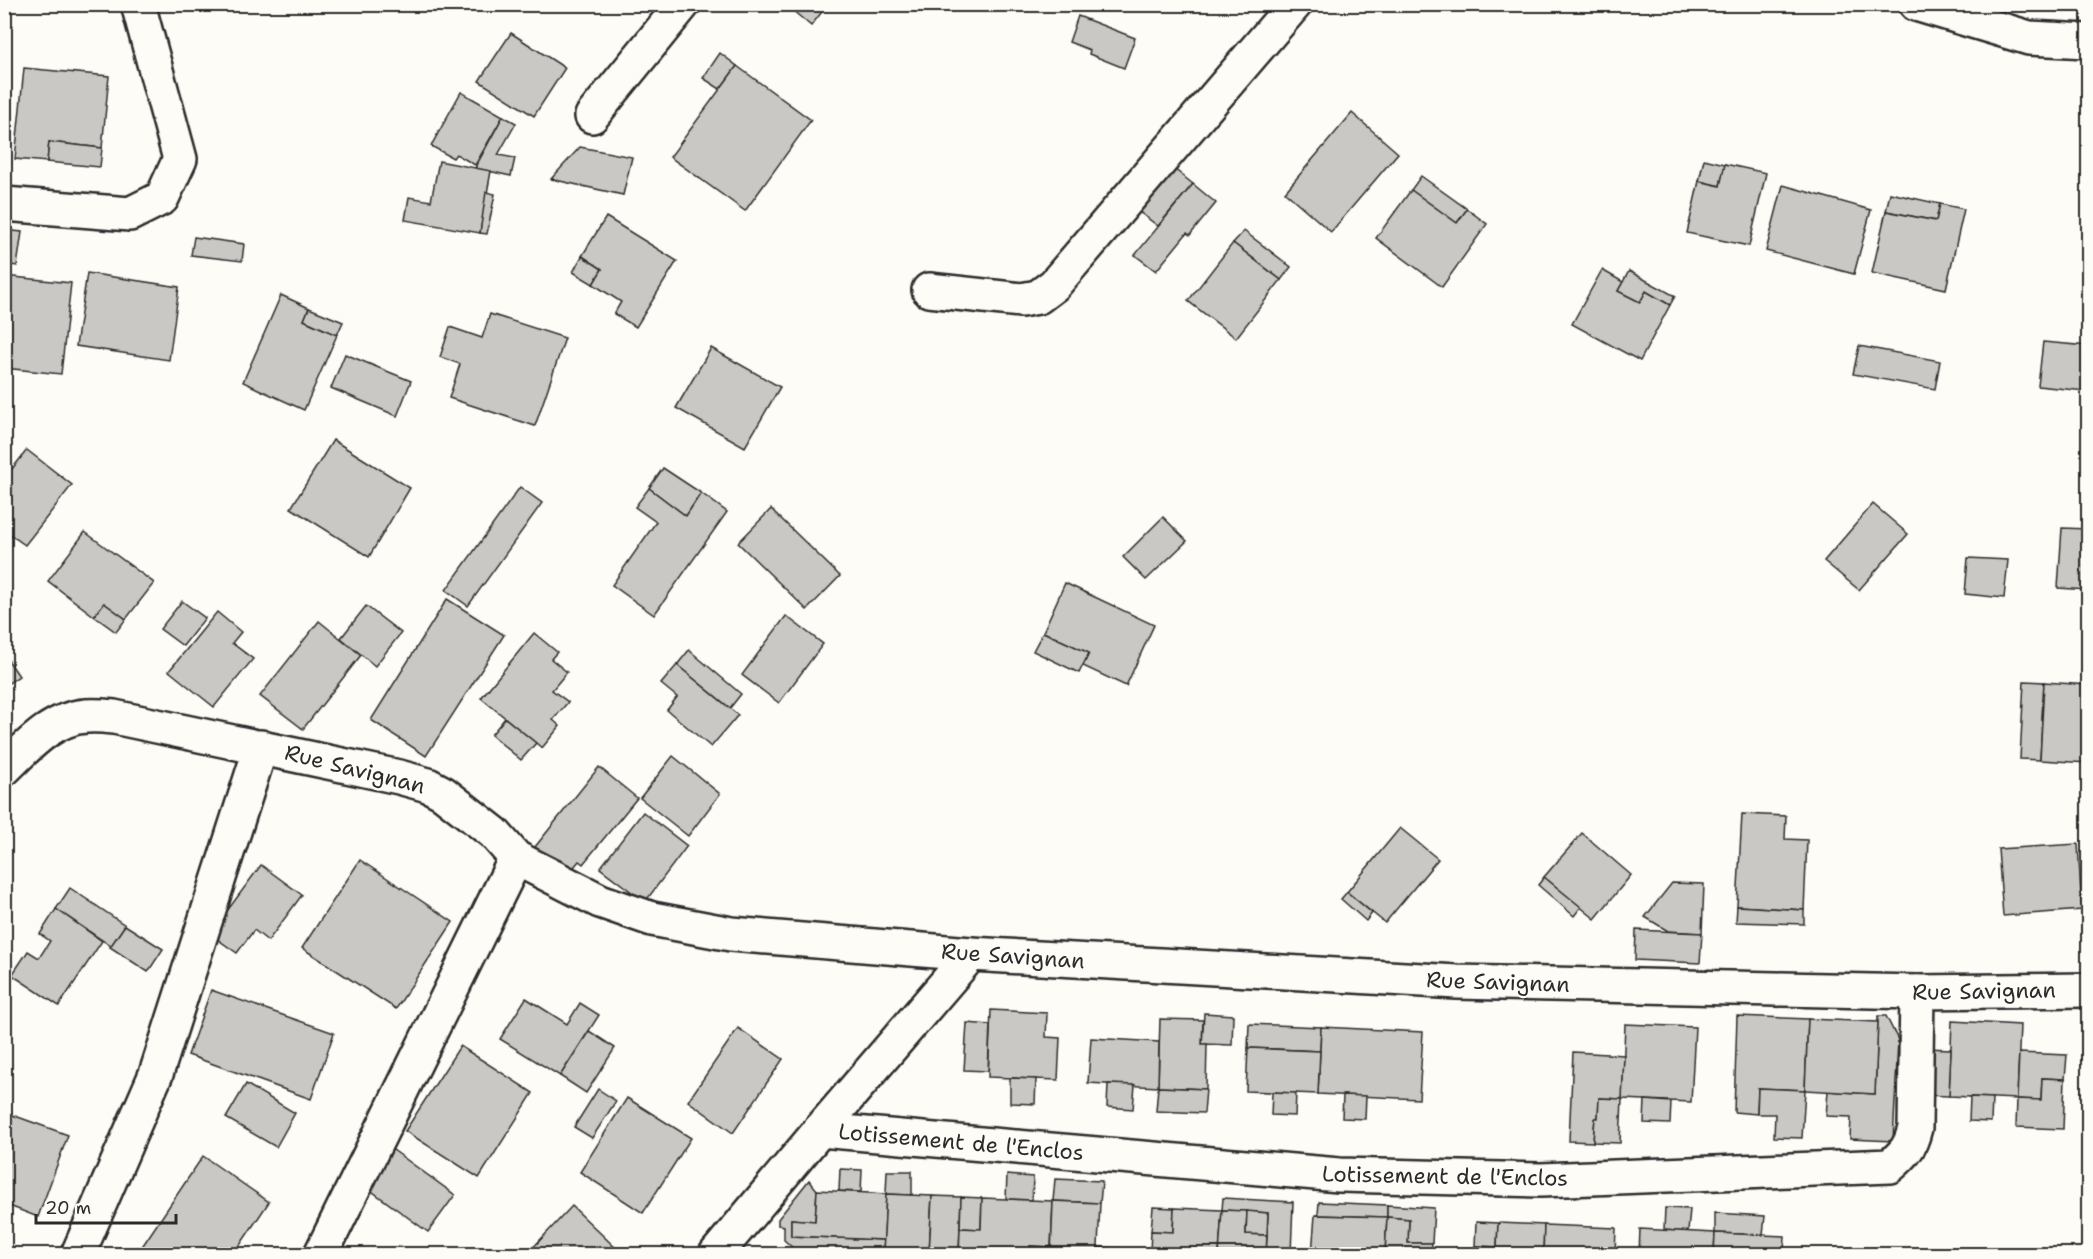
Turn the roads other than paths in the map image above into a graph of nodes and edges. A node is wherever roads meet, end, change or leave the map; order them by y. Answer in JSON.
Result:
{"nodes":[{"id":1,"x":138,"y":4,"type":"edge"},
{"id":2,"x":683,"y":4,"type":"edge"},
{"id":3,"x":1294,"y":4,"type":"edge"},
{"id":4,"x":1916,"y":4,"type":"edge"},
{"id":5,"x":2088,"y":41,"type":"edge"},
{"id":6,"x":592,"y":116,"type":"dead end"},
{"id":7,"x":4,"y":204,"type":"edge"},
{"id":8,"x":929,"y":290,"type":"dead end"},
{"id":9,"x":261,"y":747,"type":"junction"},
{"id":10,"x":4,"y":769,"type":"edge"},
{"id":11,"x":516,"y":858,"type":"junction"},
{"id":12,"x":971,"y":954,"type":"junction"},
{"id":13,"x":2088,"y":990,"type":"edge"},
{"id":14,"x":1917,"y":992,"type":"junction"},
{"id":15,"x":819,"y":1130,"type":"junction"},
{"id":16,"x":78,"y":1254,"type":"edge"},
{"id":17,"x":321,"y":1254,"type":"edge"},
{"id":18,"x":716,"y":1254,"type":"edge"}],
"edges":[{"from":1,"to":7,"type":"street"},
{"from":2,"to":6,"type":"street"},
{"from":3,"to":8,"type":"street"},
{"from":4,"to":5,"type":"street"},
{"from":9,"to":10,"type":"street","name":"Rue Savignan"},
{"from":9,"to":11,"type":"street","name":"Rue Savignan"},
{"from":9,"to":16,"type":"street"},
{"from":11,"to":12,"type":"street","name":"Rue Savignan"},
{"from":11,"to":17,"type":"street"},
{"from":12,"to":14,"type":"street","name":"Rue Savignan"},
{"from":12,"to":15,"type":"street"},
{"from":13,"to":14,"type":"street","name":"Rue Savignan"},
{"from":14,"to":15,"type":"street","name":"Lotissement de l'Enclos"},
{"from":15,"to":18,"type":"street"}]}
